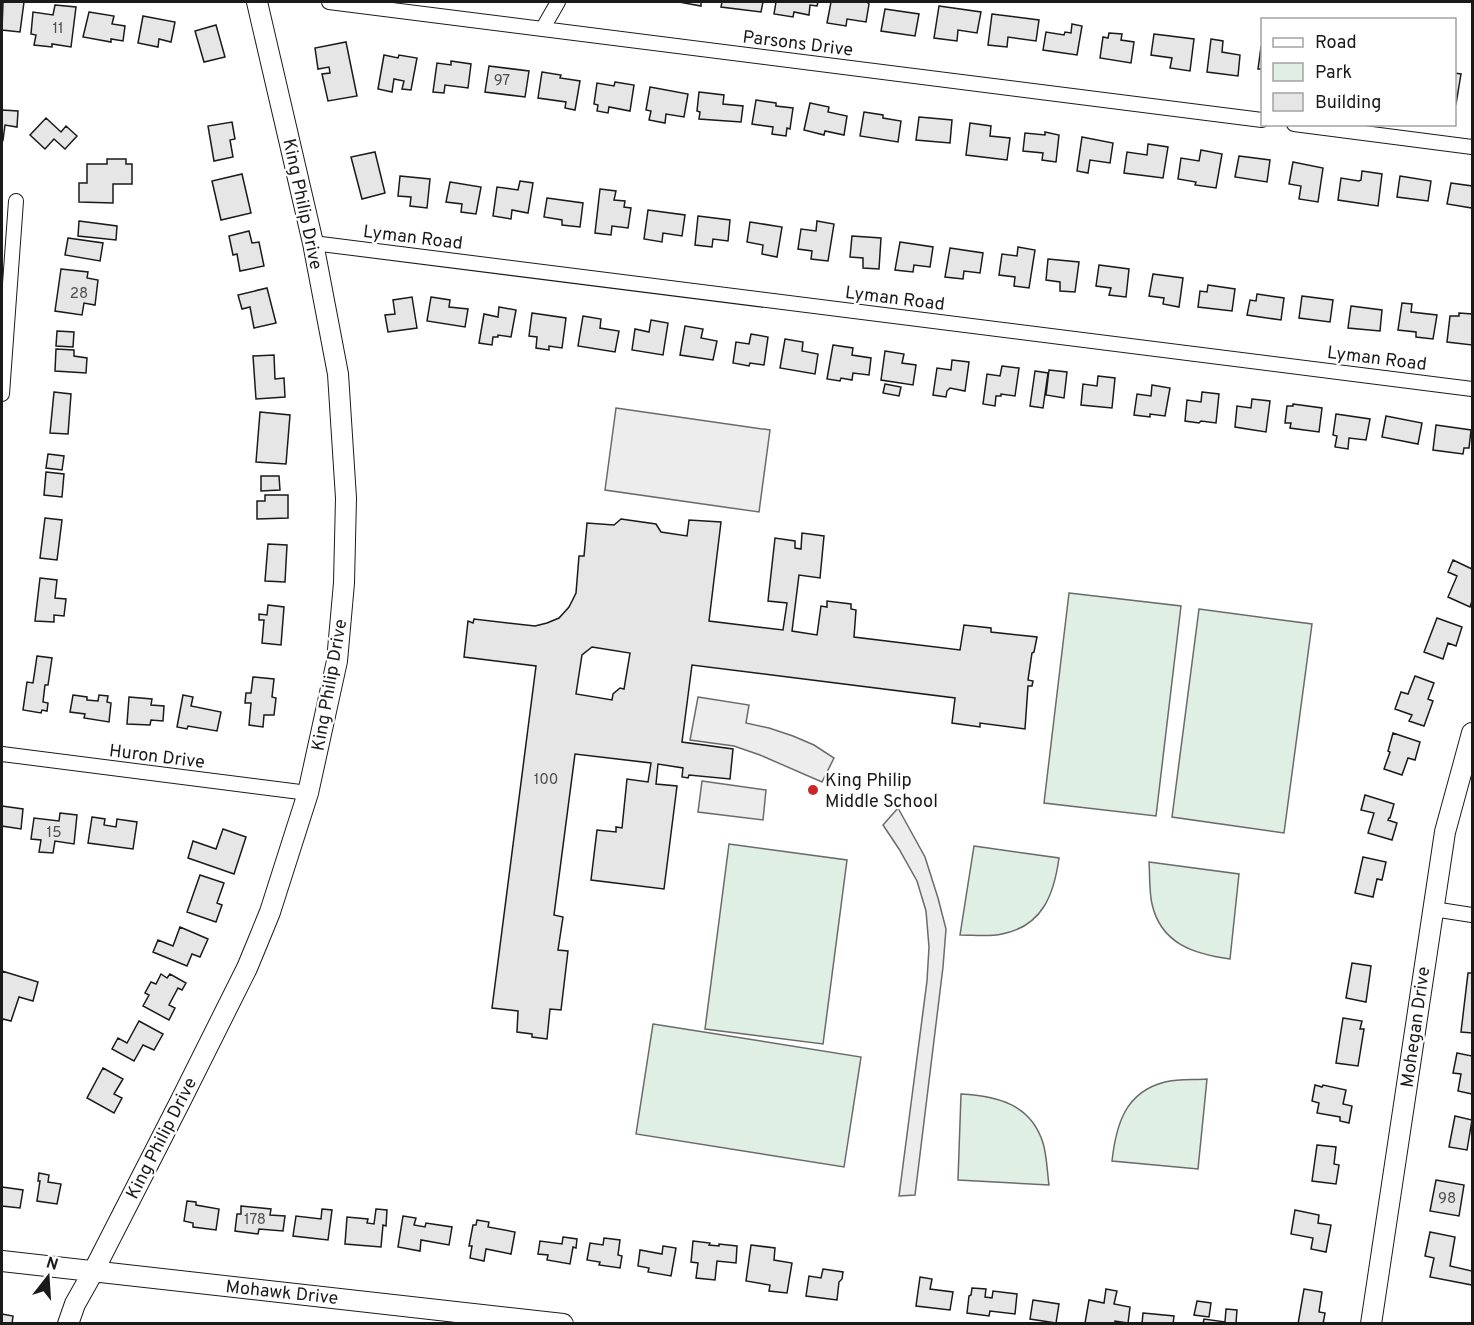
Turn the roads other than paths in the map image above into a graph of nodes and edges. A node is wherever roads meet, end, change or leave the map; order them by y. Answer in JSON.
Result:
{"nodes":[{"id":1,"x":257,"y":2,"type":"edge"},
{"id":2,"x":329,"y":2,"type":"edge"},
{"id":3,"x":558,"y":2,"type":"edge"},
{"id":4,"x":543,"y":28,"type":"junction"},
{"id":5,"x":1261,"y":120,"type":"edge"},
{"id":6,"x":1310,"y":126,"type":"edge"},
{"id":7,"x":1473,"y":147,"type":"edge"},
{"id":8,"x":15,"y":201,"type":"dead end"},
{"id":9,"x":313,"y":243,"type":"junction"},
{"id":10,"x":1473,"y":388,"type":"edge"},
{"id":11,"x":2,"y":394,"type":"edge"},
{"id":12,"x":1473,"y":733,"type":"edge"},
{"id":13,"x":2,"y":754,"type":"edge"},
{"id":14,"x":308,"y":794,"type":"junction"},
{"id":15,"x":1433,"y":909,"type":"junction"},
{"id":16,"x":1473,"y":915,"type":"edge"},
{"id":17,"x":2,"y":1261,"type":"edge"},
{"id":18,"x":93,"y":1272,"type":"junction"},
{"id":19,"x":68,"y":1323,"type":"edge"},
{"id":20,"x":564,"y":1323,"type":"edge"},
{"id":21,"x":1371,"y":1323,"type":"edge"}],
"edges":[{"from":1,"to":9,"type":"street","name":"King Philip Drive"},
{"from":2,"to":4,"type":"street","name":"Parsons Drive"},
{"from":3,"to":4,"type":"street"},
{"from":4,"to":5,"type":"street","name":"Parsons Drive"},
{"from":6,"to":7,"type":"street"},
{"from":8,"to":11,"type":"street"},
{"from":9,"to":10,"type":"street","name":"Lyman Road"},
{"from":9,"to":14,"type":"street","name":"King Philip Drive"},
{"from":12,"to":15,"type":"street","name":"Mohegan Drive"},
{"from":13,"to":14,"type":"street","name":"Huron Drive"},
{"from":14,"to":18,"type":"street","name":"King Philip Drive"},
{"from":15,"to":16,"type":"street"},
{"from":15,"to":21,"type":"street","name":"Mohegan Drive"},
{"from":17,"to":18,"type":"street","name":"Mohawk Drive"},
{"from":18,"to":19,"type":"street","name":"King Philip Drive"},
{"from":18,"to":20,"type":"street","name":"Mohawk Drive"}]}
